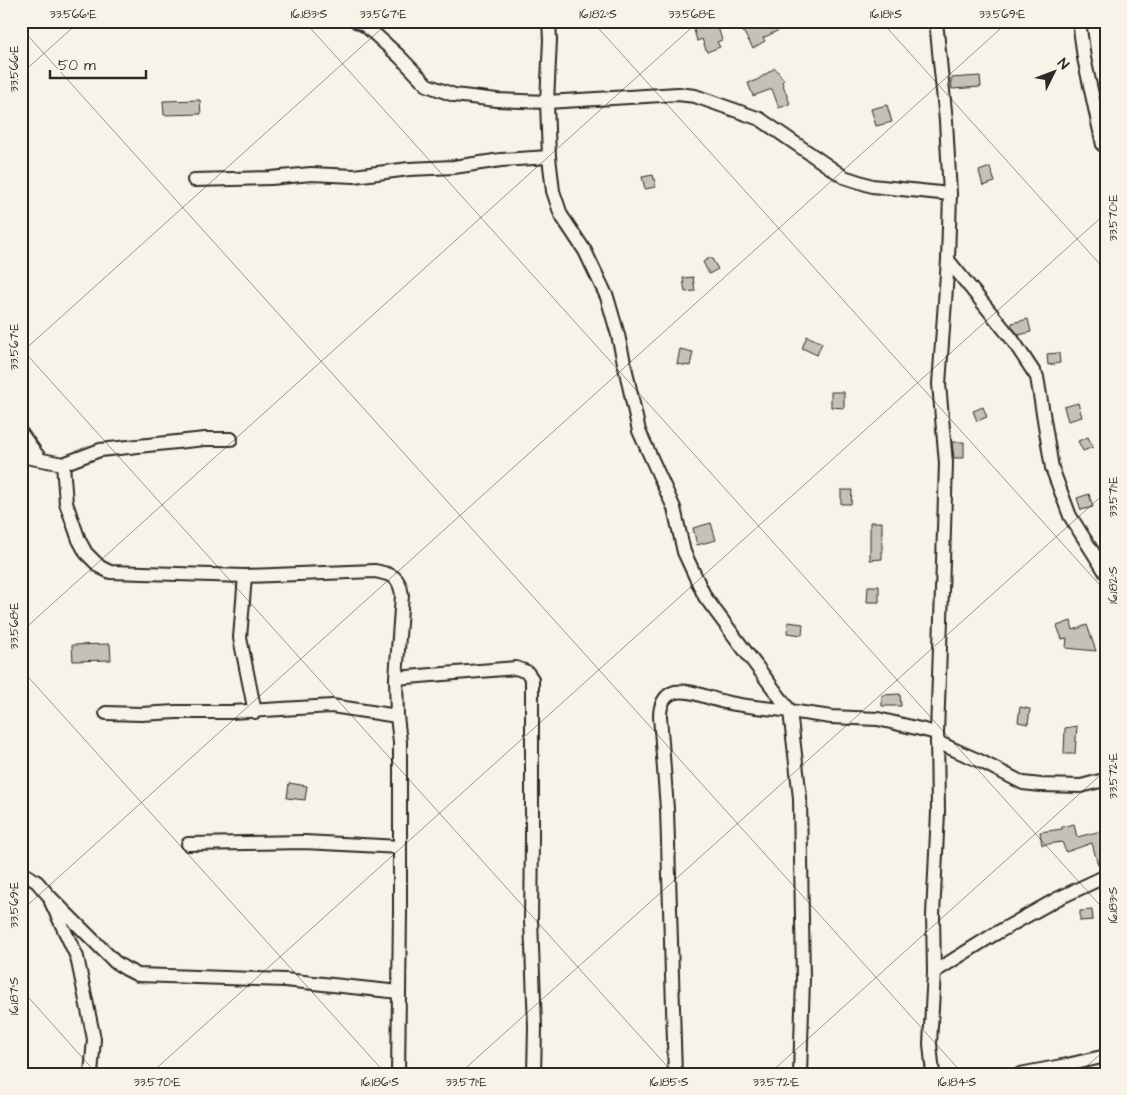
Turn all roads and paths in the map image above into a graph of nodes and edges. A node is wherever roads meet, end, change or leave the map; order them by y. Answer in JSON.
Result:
{"nodes":[{"id":1,"x":356,"y":21,"type":"edge"},
{"id":2,"x":549,"y":21,"type":"edge"},
{"id":3,"x":936,"y":21,"type":"edge"},
{"id":4,"x":1079,"y":21,"type":"edge"},
{"id":5,"x":546,"y":102,"type":"junction"},
{"id":6,"x":1103,"y":145,"type":"dead end"},
{"id":7,"x":549,"y":157,"type":"junction"},
{"id":8,"x":194,"y":180,"type":"dead end"},
{"id":9,"x":950,"y":194,"type":"junction"},
{"id":10,"x":948,"y":260,"type":"junction"},
{"id":11,"x":21,"y":433,"type":"edge"},
{"id":12,"x":231,"y":440,"type":"dead end"},
{"id":13,"x":21,"y":456,"type":"edge"},
{"id":14,"x":40,"y":460,"type":"junction"},
{"id":15,"x":63,"y":464,"type":"junction"},
{"id":16,"x":1106,"y":573,"type":"edge"},
{"id":17,"x":245,"y":576,"type":"junction"},
{"id":18,"x":396,"y":678,"type":"junction"},
{"id":19,"x":790,"y":711,"type":"junction"},
{"id":20,"x":255,"y":712,"type":"junction"},
{"id":21,"x":106,"y":713,"type":"dead end"},
{"id":22,"x":397,"y":716,"type":"junction"},
{"id":23,"x":937,"y":737,"type":"junction"},
{"id":24,"x":1106,"y":781,"type":"edge"},
{"id":25,"x":188,"y":844,"type":"dead end"},
{"id":26,"x":400,"y":847,"type":"junction"},
{"id":27,"x":21,"y":874,"type":"edge"},
{"id":28,"x":1106,"y":876,"type":"edge"},
{"id":29,"x":49,"y":896,"type":"junction"},
{"id":30,"x":934,"y":972,"type":"junction"},
{"id":31,"x":399,"y":992,"type":"junction"},
{"id":32,"x":1106,"y":1056,"type":"edge"},
{"id":33,"x":91,"y":1074,"type":"edge"},
{"id":34,"x":398,"y":1074,"type":"edge"},
{"id":35,"x":534,"y":1074,"type":"edge"},
{"id":36,"x":675,"y":1074,"type":"edge"},
{"id":37,"x":800,"y":1074,"type":"edge"},
{"id":38,"x":933,"y":1074,"type":"edge"},
{"id":39,"x":1020,"y":1074,"type":"edge"}],
"edges":[{"from":1,"to":5,"type":"street"},
{"from":2,"to":5,"type":"street"},
{"from":3,"to":9,"type":"street"},
{"from":4,"to":6,"type":"street"},
{"from":5,"to":7,"type":"street"},
{"from":5,"to":9,"type":"street"},
{"from":7,"to":8,"type":"street"},
{"from":7,"to":19,"type":"street"},
{"from":9,"to":10,"type":"street"},
{"from":10,"to":16,"type":"street"},
{"from":10,"to":23,"type":"street"},
{"from":11,"to":14,"type":"street"},
{"from":12,"to":15,"type":"street"},
{"from":13,"to":14,"type":"street"},
{"from":14,"to":15,"type":"street"},
{"from":15,"to":17,"type":"street"},
{"from":17,"to":18,"type":"street"},
{"from":17,"to":20,"type":"street"},
{"from":18,"to":22,"type":"street"},
{"from":18,"to":35,"type":"street"},
{"from":19,"to":23,"type":"street"},
{"from":19,"to":36,"type":"street"},
{"from":19,"to":37,"type":"street"},
{"from":20,"to":21,"type":"street"},
{"from":20,"to":22,"type":"street"},
{"from":22,"to":26,"type":"street"},
{"from":23,"to":24,"type":"street"},
{"from":23,"to":30,"type":"street"},
{"from":25,"to":26,"type":"street"},
{"from":26,"to":31,"type":"street"},
{"from":27,"to":29,"type":"street"},
{"from":28,"to":30,"type":"street"},
{"from":29,"to":31,"type":"street"},
{"from":29,"to":33,"type":"street"},
{"from":30,"to":38,"type":"street"},
{"from":31,"to":34,"type":"street"},
{"from":32,"to":39,"type":"street"}]}
